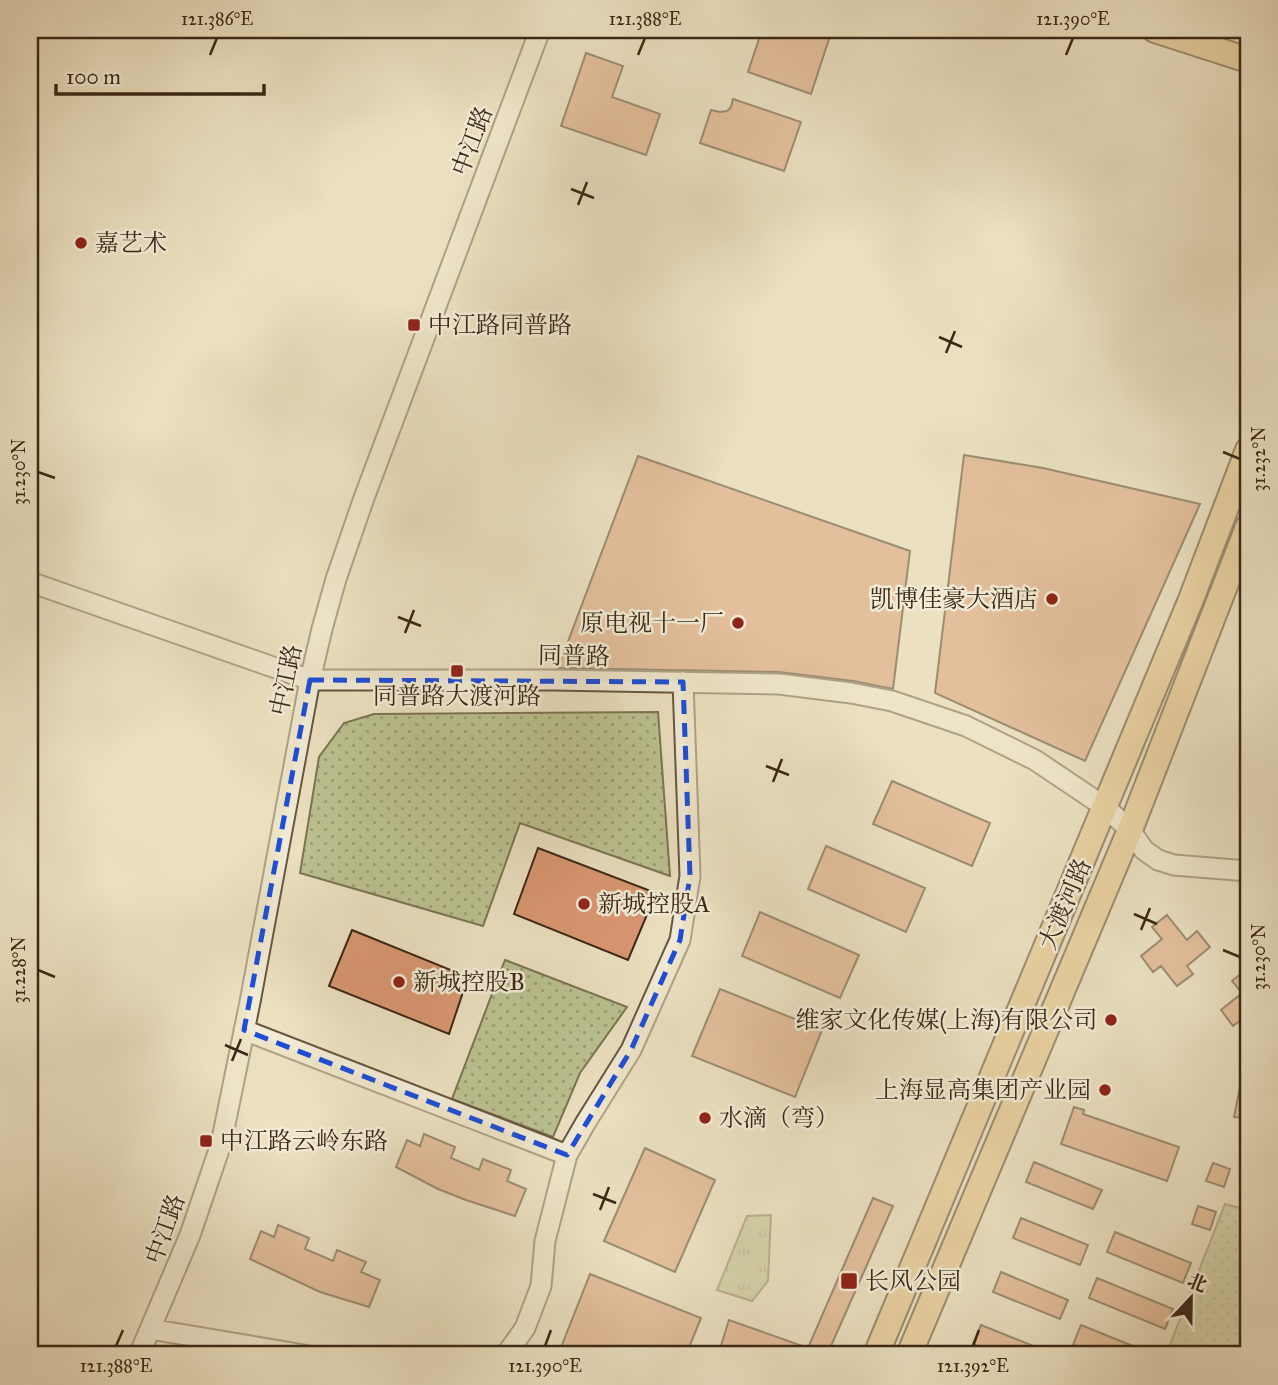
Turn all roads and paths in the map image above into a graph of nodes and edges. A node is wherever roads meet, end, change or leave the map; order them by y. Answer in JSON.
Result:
{"nodes":[{"id":1,"x":540,"y":30,"type":"edge"},
{"id":2,"x":1154,"y":30,"type":"edge"},
{"id":3,"x":1198,"y":30,"type":"edge"},
{"id":4,"x":1248,"y":46,"type":"edge"},
{"id":5,"x":1248,"y":60,"type":"edge"},
{"id":6,"x":1248,"y":450,"type":"edge"},
{"id":7,"x":1248,"y":527,"type":"edge"},
{"id":8,"x":30,"y":582,"type":"edge"},
{"id":9,"x":310,"y":680,"type":"junction"},
{"id":10,"x":683,"y":682,"type":"junction"},
{"id":11,"x":1105,"y":807,"type":"junction"},
{"id":12,"x":1130,"y":830,"type":"junction"},
{"id":13,"x":1248,"y":871,"type":"edge"},
{"id":14,"x":244,"y":1030,"type":"junction"},
{"id":15,"x":567,"y":1155,"type":"junction"},
{"id":16,"x":150,"y":1329,"type":"junction"},
{"id":17,"x":139,"y":1355,"type":"edge"},
{"id":18,"x":304,"y":1355,"type":"edge"},
{"id":19,"x":506,"y":1355,"type":"edge"},
{"id":20,"x":876,"y":1355,"type":"edge"},
{"id":21,"x":909,"y":1355,"type":"edge"}],
"edges":[{"from":1,"to":9,"type":"street","name":"中江路"},
{"from":2,"to":5,"type":"main road"},
{"from":3,"to":4,"type":"main road"},
{"from":6,"to":11,"type":"main road","name":"大渡河路"},
{"from":7,"to":12,"type":"main road","name":"大渡河路"},
{"from":8,"to":9,"type":"street","name":"同普路"},
{"from":9,"to":10,"type":"street","name":"同普路"},
{"from":9,"to":14,"type":"street","name":"中江路"},
{"from":10,"to":11,"type":"street","name":"同普路"},
{"from":10,"to":15,"type":"street"},
{"from":11,"to":12,"type":"street","name":"同普路"},
{"from":11,"to":20,"type":"main road","name":"大渡河路"},
{"from":12,"to":13,"type":"street","name":"同普路"},
{"from":12,"to":21,"type":"main road","name":"大渡河路"},
{"from":14,"to":15,"type":"street"},
{"from":14,"to":16,"type":"street","name":"中江路"},
{"from":15,"to":19,"type":"street"},
{"from":16,"to":17,"type":"street","name":"中江路"},
{"from":16,"to":18,"type":"street"}]}
